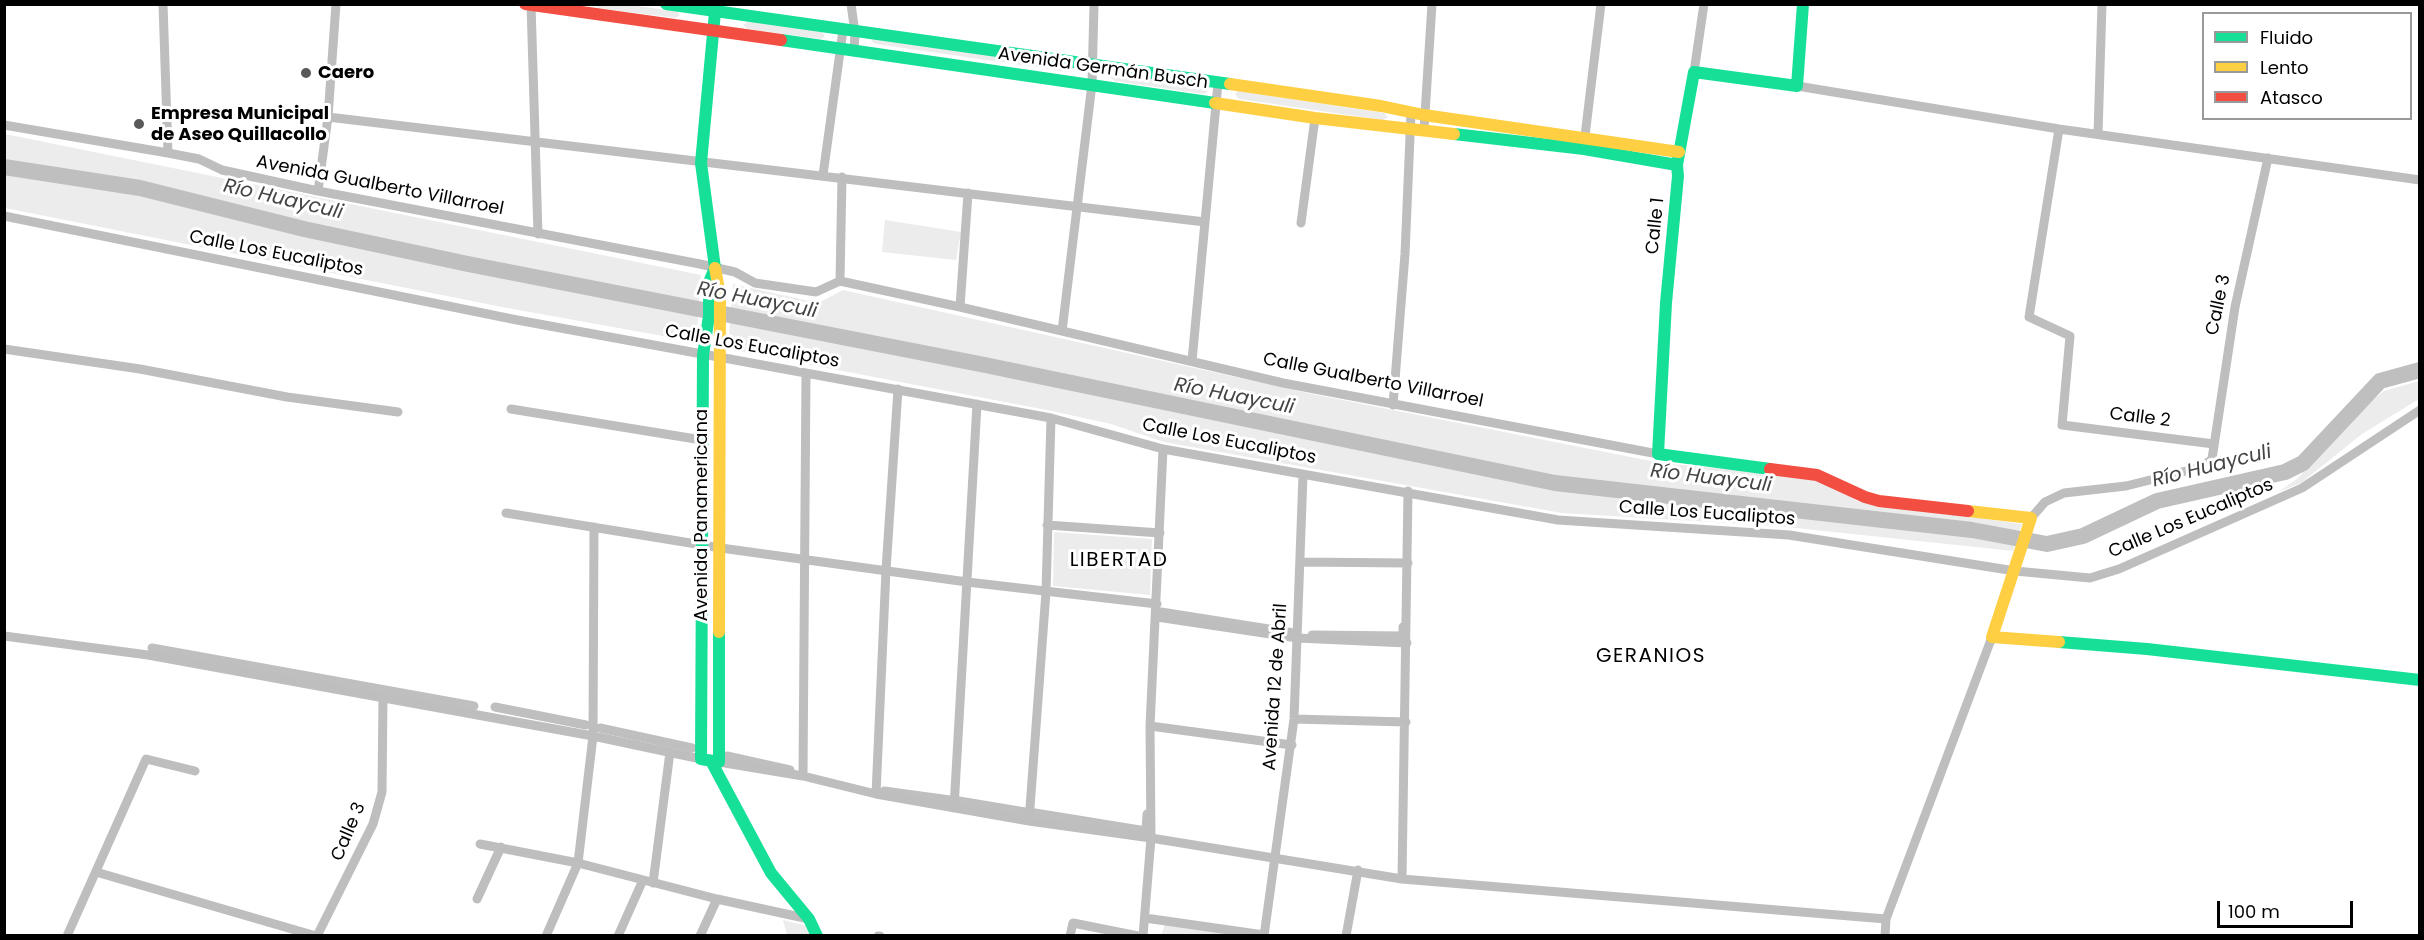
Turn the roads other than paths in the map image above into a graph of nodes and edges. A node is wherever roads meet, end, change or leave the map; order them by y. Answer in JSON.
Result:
{"nodes":[{"id":1,"x":163,"y":4,"type":"edge"},
{"id":2,"x":336,"y":4,"type":"edge"},
{"id":3,"x":666,"y":4,"type":"edge"},
{"id":4,"x":851,"y":4,"type":"edge"},
{"id":5,"x":1094,"y":4,"type":"edge"},
{"id":6,"x":1432,"y":4,"type":"edge"},
{"id":7,"x":1601,"y":4,"type":"edge"},
{"id":8,"x":1704,"y":4,"type":"edge"},
{"id":9,"x":1803,"y":4,"type":"edge"},
{"id":10,"x":2102,"y":4,"type":"edge"},
{"id":11,"x":529,"y":5,"type":"edge"},
{"id":12,"x":578,"y":8,"type":"edge"},
{"id":13,"x":715,"y":8,"type":"edge"},
{"id":14,"x":849,"y":31,"type":"junction"},
{"id":15,"x":713,"y":32,"type":"junction"},
{"id":16,"x":839,"y":50,"type":"junction"},
{"id":17,"x":854,"y":52,"type":"junction"},
{"id":18,"x":1093,"y":64,"type":"junction"},
{"id":19,"x":1694,"y":72,"type":"junction"},
{"id":20,"x":1218,"y":83,"type":"junction"},
{"id":21,"x":1092,"y":84,"type":"junction"},
{"id":22,"x":1797,"y":86,"type":"junction"},
{"id":23,"x":1216,"y":104,"type":"junction"},
{"id":24,"x":1411,"y":113,"type":"junction"},
{"id":25,"x":1424,"y":115,"type":"junction"},
{"id":26,"x":328,"y":117,"type":"junction"},
{"id":27,"x":1315,"y":118,"type":"junction"},
{"id":28,"x":4,"y":125,"type":"edge"},
{"id":29,"x":2059,"y":129,"type":"junction"},
{"id":30,"x":1418,"y":130,"type":"junction"},
{"id":31,"x":2098,"y":134,"type":"junction"},
{"id":32,"x":536,"y":142,"type":"junction"},
{"id":33,"x":1584,"y":144,"type":"junction"},
{"id":34,"x":1679,"y":152,"type":"junction"},
{"id":35,"x":168,"y":153,"type":"junction"},
{"id":36,"x":2268,"y":158,"type":"junction"},
{"id":37,"x":701,"y":163,"type":"junction"},
{"id":38,"x":1677,"y":165,"type":"junction"},
{"id":39,"x":823,"y":175,"type":"junction"},
{"id":40,"x":842,"y":177,"type":"junction"},
{"id":41,"x":2420,"y":180,"type":"edge"},
{"id":42,"x":318,"y":191,"type":"junction"},
{"id":43,"x":968,"y":193,"type":"junction"},
{"id":44,"x":1077,"y":206,"type":"junction"},
{"id":45,"x":4,"y":216,"type":"edge"},
{"id":46,"x":1205,"y":222,"type":"junction"},
{"id":47,"x":1301,"y":223,"type":"dead end"},
{"id":48,"x":538,"y":234,"type":"junction"},
{"id":49,"x":715,"y":268,"type":"junction"},
{"id":50,"x":840,"y":281,"type":"junction"},
{"id":51,"x":960,"y":307,"type":"junction"},
{"id":52,"x":714,"y":316,"type":"junction"},
{"id":53,"x":1062,"y":331,"type":"junction"},
{"id":54,"x":4,"y":349,"type":"edge"},
{"id":55,"x":703,"y":356,"type":"junction"},
{"id":56,"x":720,"y":358,"type":"junction"},
{"id":57,"x":1192,"y":361,"type":"junction"},
{"id":58,"x":806,"y":374,"type":"junction"},
{"id":59,"x":898,"y":389,"type":"junction"},
{"id":60,"x":977,"y":404,"type":"junction"},
{"id":61,"x":1393,"y":405,"type":"junction"},
{"id":62,"x":511,"y":409,"type":"dead end"},
{"id":63,"x":2420,"y":410,"type":"edge"},
{"id":64,"x":398,"y":412,"type":"dead end"},
{"id":65,"x":1051,"y":418,"type":"junction"},
{"id":66,"x":702,"y":440,"type":"junction"},
{"id":67,"x":2214,"y":444,"type":"junction"},
{"id":68,"x":1163,"y":448,"type":"junction"},
{"id":69,"x":1658,"y":454,"type":"junction"},
{"id":70,"x":1303,"y":475,"type":"junction"},
{"id":71,"x":1408,"y":491,"type":"junction"},
{"id":72,"x":506,"y":513,"type":"dead end"},
{"id":73,"x":2030,"y":524,"type":"junction"},
{"id":74,"x":1047,"y":525,"type":"junction"},
{"id":75,"x":594,"y":527,"type":"junction"},
{"id":76,"x":1160,"y":533,"type":"junction"},
{"id":77,"x":702,"y":545,"type":"junction"},
{"id":78,"x":721,"y":548,"type":"junction"},
{"id":79,"x":804,"y":559,"type":"junction"},
{"id":80,"x":1300,"y":562,"type":"junction"},
{"id":81,"x":1408,"y":563,"type":"junction"},
{"id":82,"x":886,"y":570,"type":"junction"},
{"id":83,"x":2015,"y":571,"type":"junction"},
{"id":84,"x":967,"y":582,"type":"junction"},
{"id":85,"x":1046,"y":592,"type":"junction"},
{"id":86,"x":1157,"y":604,"type":"junction"},
{"id":87,"x":1157,"y":616,"type":"junction"},
{"id":88,"x":4,"y":636,"type":"edge"},
{"id":89,"x":1992,"y":637,"type":"junction"},
{"id":90,"x":1297,"y":638,"type":"junction"},
{"id":91,"x":1407,"y":643,"type":"junction"},
{"id":92,"x":2420,"y":680,"type":"edge"},
{"id":93,"x":383,"y":698,"type":"junction"},
{"id":94,"x":1294,"y":719,"type":"junction"},
{"id":95,"x":1406,"y":722,"type":"junction"},
{"id":96,"x":1150,"y":726,"type":"junction"},
{"id":97,"x":593,"y":736,"type":"junction"},
{"id":98,"x":1292,"y":745,"type":"junction"},
{"id":99,"x":670,"y":752,"type":"junction"},
{"id":100,"x":710,"y":761,"type":"junction"},
{"id":101,"x":195,"y":771,"type":"dead end"},
{"id":102,"x":803,"y":776,"type":"junction"},
{"id":103,"x":876,"y":794,"type":"junction"},
{"id":104,"x":954,"y":808,"type":"junction"},
{"id":105,"x":1029,"y":821,"type":"junction"},
{"id":106,"x":1151,"y":838,"type":"junction"},
{"id":107,"x":480,"y":844,"type":"dead end"},
{"id":108,"x":501,"y":847,"type":"junction"},
{"id":109,"x":1276,"y":857,"type":"junction"},
{"id":110,"x":578,"y":863,"type":"junction"},
{"id":111,"x":1358,"y":870,"type":"junction"},
{"id":112,"x":96,"y":872,"type":"junction"},
{"id":113,"x":1402,"y":879,"type":"junction"},
{"id":114,"x":648,"y":881,"type":"junction"},
{"id":115,"x":717,"y":898,"type":"junction"},
{"id":116,"x":477,"y":899,"type":"dead end"},
{"id":117,"x":1145,"y":918,"type":"junction"},
{"id":118,"x":808,"y":919,"type":"junction"},
{"id":119,"x":1886,"y":919,"type":"junction"},
{"id":120,"x":1264,"y":935,"type":"edge"},
{"id":121,"x":67,"y":936,"type":"edge"},
{"id":122,"x":316,"y":936,"type":"edge"},
{"id":123,"x":546,"y":936,"type":"edge"},
{"id":124,"x":618,"y":936,"type":"edge"},
{"id":125,"x":700,"y":936,"type":"edge"},
{"id":126,"x":817,"y":936,"type":"edge"},
{"id":127,"x":1070,"y":936,"type":"edge"},
{"id":128,"x":1138,"y":936,"type":"edge"},
{"id":129,"x":1143,"y":936,"type":"edge"},
{"id":130,"x":1346,"y":936,"type":"edge"},
{"id":131,"x":1885,"y":936,"type":"edge"}],
"edges":[{"from":1,"to":35,"type":"street"},
{"from":2,"to":26,"type":"street"},
{"from":3,"to":13,"type":"main road","name":"Avenida Germán Busch"},
{"from":4,"to":14,"type":"street"},
{"from":5,"to":18,"type":"street"},
{"from":6,"to":25,"type":"street"},
{"from":7,"to":33,"type":"street"},
{"from":8,"to":19,"type":"street","name":"Calle 1"},
{"from":9,"to":22,"type":"main road"},
{"from":10,"to":31,"type":"street"},
{"from":11,"to":12,"type":"main road","name":"Avenida Germán Busch"},
{"from":11,"to":32,"type":"street"},
{"from":12,"to":15,"type":"main road","name":"Avenida Germán Busch"},
{"from":13,"to":14,"type":"main road","name":"Avenida Germán Busch"},
{"from":13,"to":15,"type":"main road","name":"Avenida Panamericana"},
{"from":14,"to":16,"type":"street"},
{"from":14,"to":17,"type":"street"},
{"from":14,"to":18,"type":"main road","name":"Avenida Germán Busch"},
{"from":15,"to":16,"type":"main road","name":"Avenida Germán Busch"},
{"from":15,"to":37,"type":"main road","name":"Avenida Panamericana"},
{"from":16,"to":17,"type":"main road","name":"Avenida Germán Busch"},
{"from":16,"to":39,"type":"street"},
{"from":17,"to":21,"type":"main road","name":"Avenida Germán Busch"},
{"from":18,"to":20,"type":"main road","name":"Avenida Germán Busch"},
{"from":18,"to":21,"type":"street"},
{"from":19,"to":22,"type":"main road"},
{"from":19,"to":34,"type":"main road","name":"Calle 1"},
{"from":20,"to":23,"type":"street"},
{"from":20,"to":24,"type":"main road","name":"Avenida Germán Busch"},
{"from":21,"to":23,"type":"main road","name":"Avenida Germán Busch"},
{"from":21,"to":44,"type":"street"},
{"from":22,"to":29,"type":"street"},
{"from":23,"to":27,"type":"main road","name":"Avenida Germán Busch"},
{"from":23,"to":46,"type":"street"},
{"from":24,"to":25,"type":"main road","name":"Avenida Germán Busch"},
{"from":24,"to":30,"type":"street"},
{"from":25,"to":30,"type":"street"},
{"from":25,"to":33,"type":"main road","name":"Avenida Germán Busch"},
{"from":26,"to":32,"type":"street"},
{"from":26,"to":42,"type":"street"},
{"from":27,"to":30,"type":"main road","name":"Avenida Germán Busch"},
{"from":27,"to":47,"type":"street"},
{"from":28,"to":35,"type":"street","name":"Avenida Gualberto Villarroel"},
{"from":29,"to":31,"type":"street"},
{"from":29,"to":67,"type":"street","name":"Calle 2"},
{"from":30,"to":33,"type":"main road","name":"Avenida Germán Busch"},
{"from":30,"to":61,"type":"street"},
{"from":31,"to":36,"type":"street"},
{"from":32,"to":37,"type":"street"},
{"from":32,"to":48,"type":"street"},
{"from":33,"to":34,"type":"main road","name":"Avenida Germán Busch"},
{"from":33,"to":38,"type":"main road","name":"Avenida Germán Busch"},
{"from":34,"to":38,"type":"main road","name":"Calle 1"},
{"from":35,"to":42,"type":"street","name":"Avenida Gualberto Villarroel"},
{"from":36,"to":41,"type":"street"},
{"from":36,"to":67,"type":"street","name":"Calle 3"},
{"from":37,"to":39,"type":"street"},
{"from":37,"to":49,"type":"main road","name":"Avenida Panamericana"},
{"from":38,"to":69,"type":"main road","name":"Calle 1"},
{"from":39,"to":40,"type":"street"},
{"from":40,"to":43,"type":"street"},
{"from":40,"to":50,"type":"street"},
{"from":42,"to":48,"type":"street","name":"Avenida Gualberto Villarroel"},
{"from":43,"to":44,"type":"street"},
{"from":43,"to":51,"type":"street"},
{"from":44,"to":46,"type":"street"},
{"from":44,"to":53,"type":"street"},
{"from":45,"to":55,"type":"street","name":"Calle Los Eucaliptos"},
{"from":46,"to":57,"type":"street"},
{"from":48,"to":49,"type":"street","name":"Avenida Gualberto Villarroel"},
{"from":49,"to":50,"type":"street"},
{"from":49,"to":52,"type":"main road","name":"Avenida Panamericana"},
{"from":50,"to":51,"type":"street","name":"Calle Gualberto Villarroel"},
{"from":51,"to":53,"type":"street","name":"Calle Gualberto Villarroel"},
{"from":52,"to":55,"type":"main road","name":"Avenida Panamericana"},
{"from":52,"to":56,"type":"main road","name":"Avenida Panamericana"},
{"from":53,"to":57,"type":"street","name":"Calle Gualberto Villarroel"},
{"from":54,"to":64,"type":"street"},
{"from":55,"to":56,"type":"street","name":"Calle Los Eucaliptos"},
{"from":55,"to":66,"type":"main road","name":"Avenida Panamericana"},
{"from":56,"to":58,"type":"street","name":"Calle Los Eucaliptos"},
{"from":56,"to":78,"type":"main road","name":"Avenida Panamericana"},
{"from":57,"to":61,"type":"street","name":"Calle Gualberto Villarroel"},
{"from":58,"to":59,"type":"street","name":"Calle Los Eucaliptos"},
{"from":58,"to":79,"type":"street"},
{"from":59,"to":60,"type":"street","name":"Calle Los Eucaliptos"},
{"from":59,"to":82,"type":"street"},
{"from":60,"to":65,"type":"street","name":"Calle Los Eucaliptos"},
{"from":60,"to":84,"type":"street"},
{"from":61,"to":69,"type":"street","name":"Calle Gualberto Villarroel"},
{"from":62,"to":66,"type":"street"},
{"from":63,"to":83,"type":"street","name":"Calle Los Eucaliptos"},
{"from":65,"to":68,"type":"street","name":"Calle Los Eucaliptos"},
{"from":65,"to":74,"type":"street"},
{"from":66,"to":77,"type":"main road","name":"Avenida Panamericana"},
{"from":67,"to":73,"type":"street","name":"Calle 3"},
{"from":68,"to":70,"type":"street","name":"Calle Los Eucaliptos"},
{"from":68,"to":76,"type":"street"},
{"from":69,"to":73,"type":"main road","name":"Calle Gualberto Villarroel"},
{"from":70,"to":71,"type":"street","name":"Calle Los Eucaliptos"},
{"from":70,"to":80,"type":"street","name":"Avenida 12 de Abril"},
{"from":71,"to":81,"type":"street"},
{"from":71,"to":83,"type":"street","name":"Calle Los Eucaliptos"},
{"from":72,"to":75,"type":"street"},
{"from":73,"to":83,"type":"main road"},
{"from":74,"to":76,"type":"street"},
{"from":74,"to":85,"type":"street"},
{"from":75,"to":77,"type":"street"},
{"from":75,"to":97,"type":"street"},
{"from":76,"to":86,"type":"street"},
{"from":77,"to":78,"type":"street"},
{"from":77,"to":100,"type":"main road","name":"Avenida Panamericana"},
{"from":78,"to":79,"type":"street"},
{"from":78,"to":100,"type":"main road","name":"Avenida Panamericana"},
{"from":79,"to":82,"type":"street"},
{"from":79,"to":102,"type":"street"},
{"from":80,"to":81,"type":"street"},
{"from":80,"to":90,"type":"street","name":"Avenida 12 de Abril"},
{"from":81,"to":91,"type":"street"},
{"from":82,"to":84,"type":"street"},
{"from":82,"to":103,"type":"street"},
{"from":83,"to":89,"type":"main road"},
{"from":84,"to":85,"type":"street"},
{"from":84,"to":104,"type":"street"},
{"from":85,"to":86,"type":"street"},
{"from":85,"to":105,"type":"street"},
{"from":86,"to":87,"type":"street"},
{"from":87,"to":90,"type":"street"},
{"from":87,"to":96,"type":"street"},
{"from":88,"to":93,"type":"street"},
{"from":89,"to":92,"type":"main road"},
{"from":89,"to":119,"type":"street"},
{"from":90,"to":91,"type":"street"},
{"from":90,"to":94,"type":"street","name":"Avenida 12 de Abril"},
{"from":91,"to":95,"type":"street"},
{"from":93,"to":97,"type":"street"},
{"from":93,"to":122,"type":"street","name":"Calle 3"},
{"from":94,"to":95,"type":"street"},
{"from":94,"to":98,"type":"street","name":"Avenida 12 de Abril"},
{"from":95,"to":113,"type":"street"},
{"from":96,"to":98,"type":"street"},
{"from":96,"to":106,"type":"street"},
{"from":97,"to":99,"type":"street"},
{"from":97,"to":110,"type":"street"},
{"from":98,"to":109,"type":"street","name":"Avenida 12 de Abril"},
{"from":99,"to":100,"type":"street"},
{"from":99,"to":114,"type":"street"},
{"from":100,"to":102,"type":"street"},
{"from":100,"to":118,"type":"main road","name":"Avenida Panamericana"},
{"from":101,"to":112,"type":"street"},
{"from":102,"to":103,"type":"street"},
{"from":103,"to":104,"type":"street"},
{"from":104,"to":105,"type":"street"},
{"from":105,"to":106,"type":"street"},
{"from":106,"to":109,"type":"street"},
{"from":106,"to":117,"type":"street"},
{"from":107,"to":108,"type":"street"},
{"from":108,"to":110,"type":"street"},
{"from":108,"to":116,"type":"street"},
{"from":109,"to":111,"type":"street"},
{"from":109,"to":120,"type":"street","name":"Avenida 12 de Abril"},
{"from":110,"to":114,"type":"street"},
{"from":110,"to":123,"type":"street"},
{"from":111,"to":113,"type":"street"},
{"from":111,"to":130,"type":"street"},
{"from":112,"to":121,"type":"street"},
{"from":112,"to":122,"type":"street"},
{"from":113,"to":119,"type":"street"},
{"from":114,"to":115,"type":"street"},
{"from":114,"to":124,"type":"street"},
{"from":115,"to":118,"type":"street"},
{"from":115,"to":125,"type":"street"},
{"from":117,"to":120,"type":"street"},
{"from":117,"to":129,"type":"street"},
{"from":118,"to":126,"type":"main road","name":"Avenida Panamericana"},
{"from":119,"to":131,"type":"street"},
{"from":127,"to":128,"type":"street"}]}
